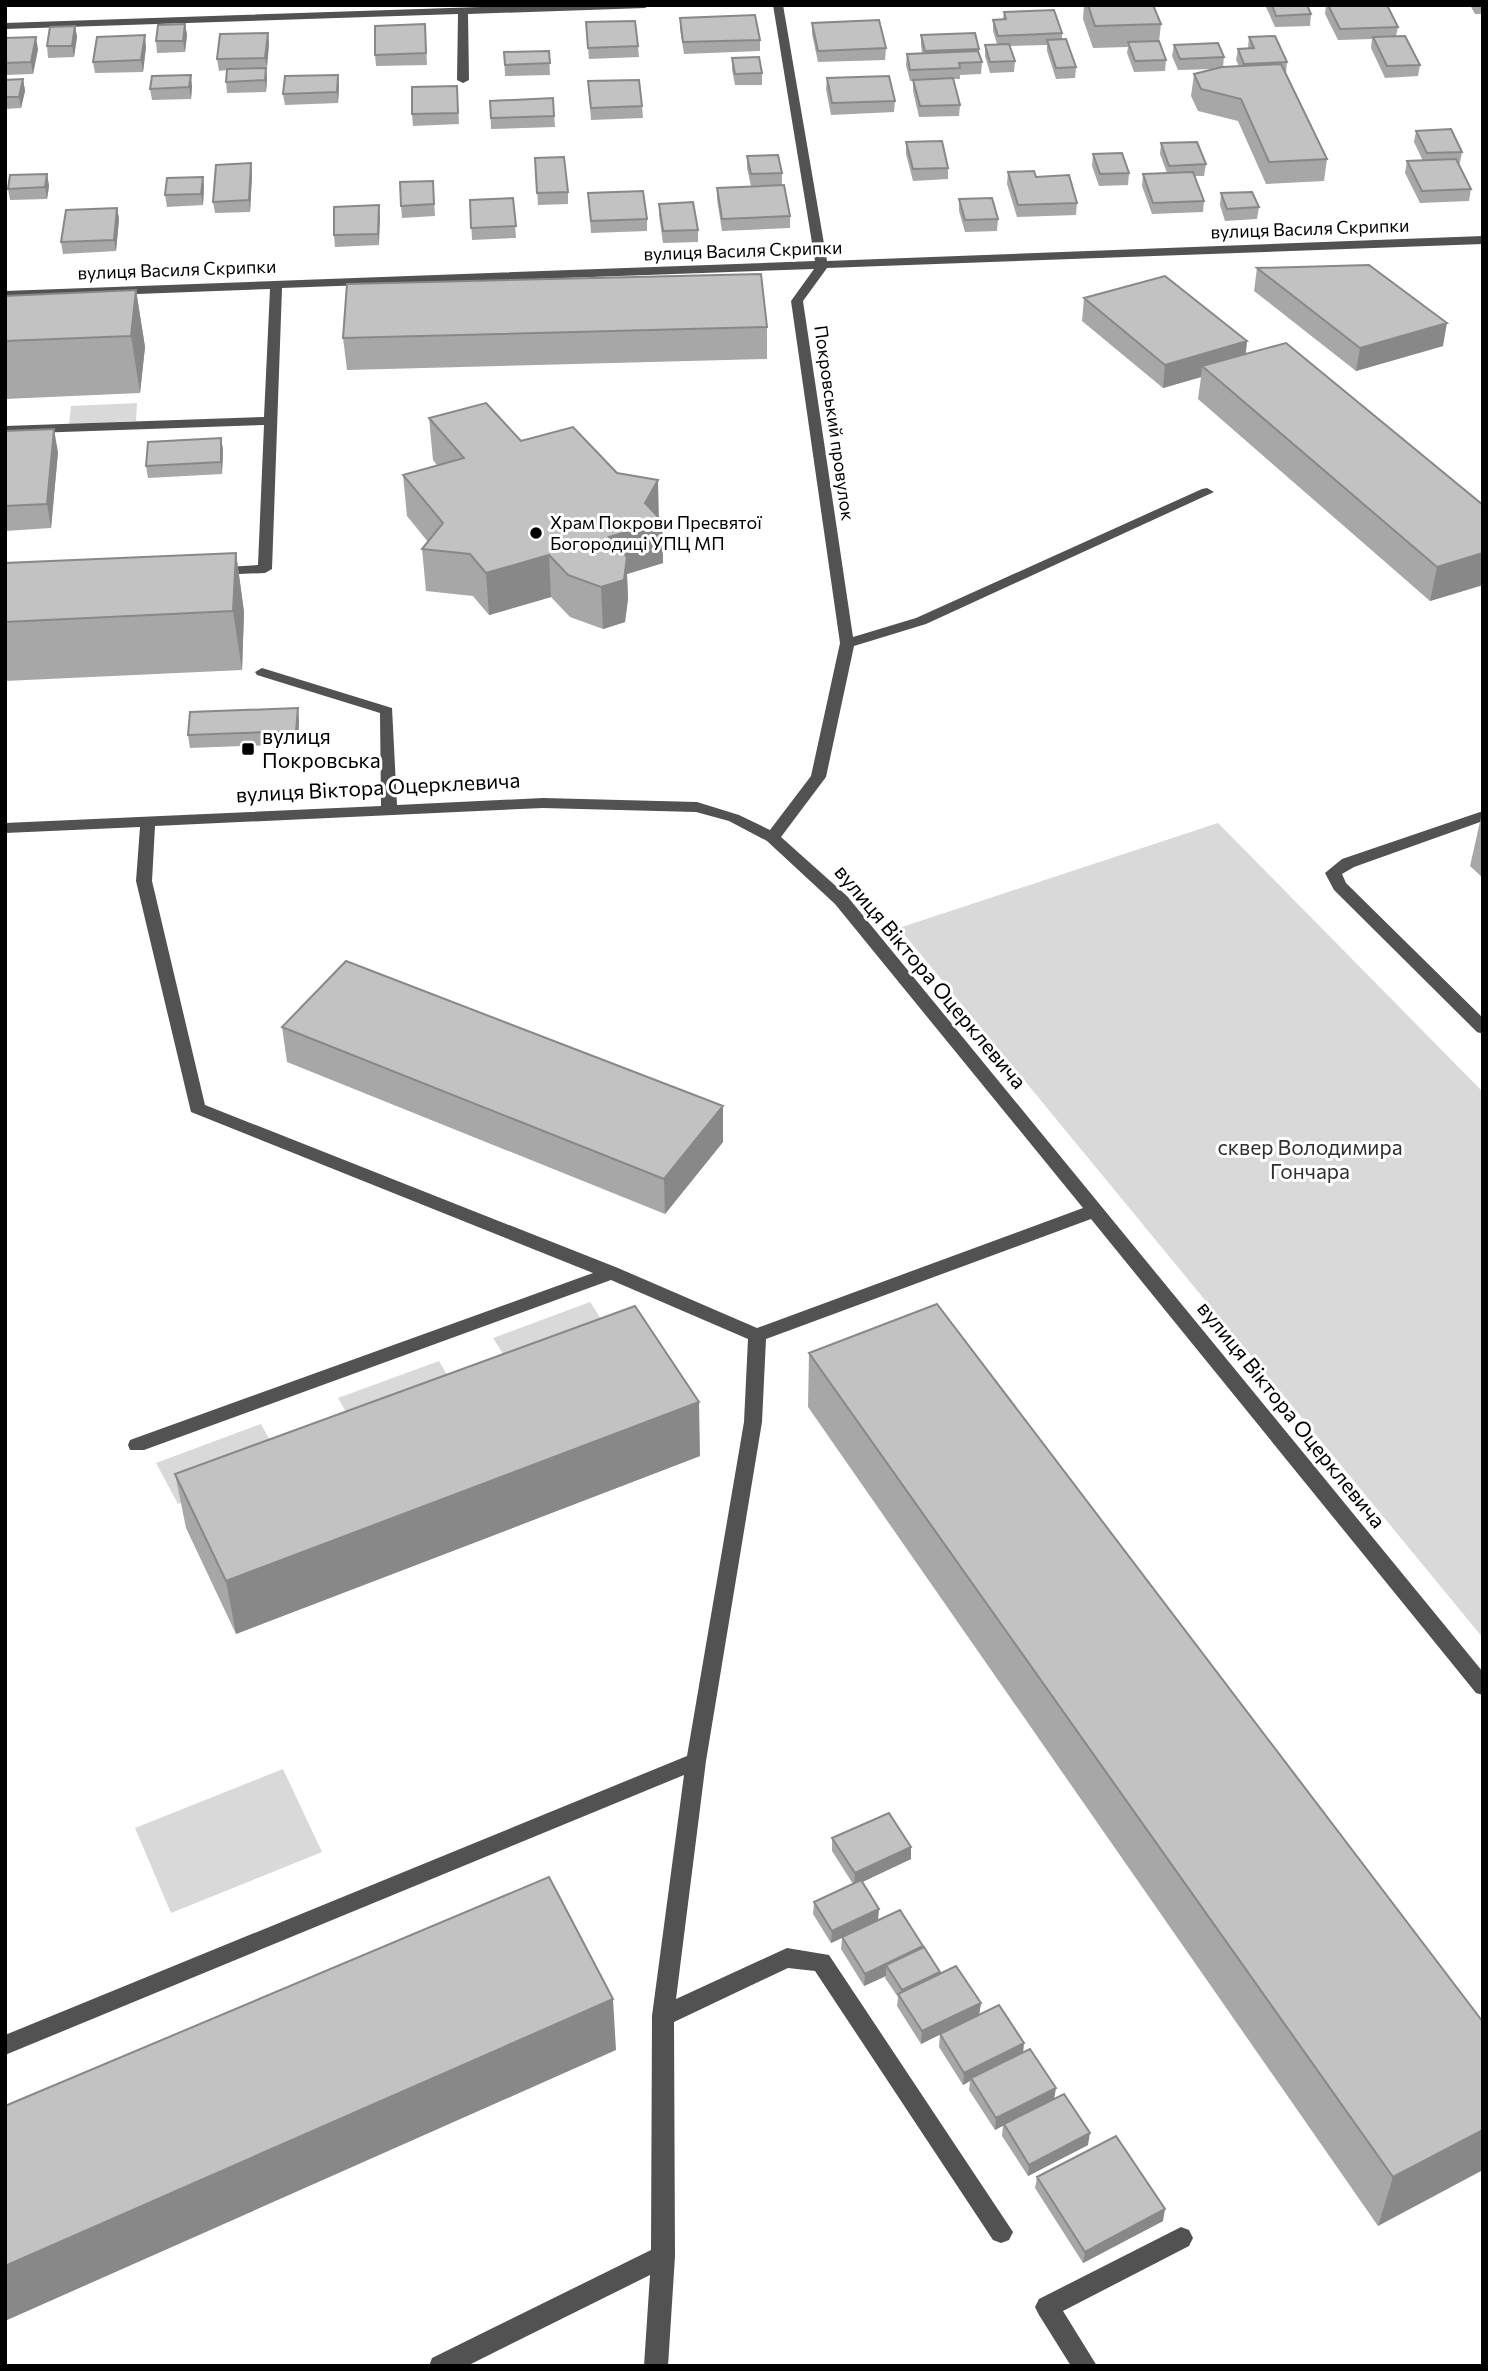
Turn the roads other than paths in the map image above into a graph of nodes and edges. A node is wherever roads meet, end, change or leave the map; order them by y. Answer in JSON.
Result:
{"nodes":[{"id":1,"x":645,"y":5,"type":"edge"},
{"id":2,"x":778,"y":5,"type":"edge"},
{"id":3,"x":463,"y":11,"type":"junction"},
{"id":4,"x":5,"y":26,"type":"edge"},
{"id":5,"x":463,"y":80,"type":"dead end"},
{"id":6,"x":1483,"y":240,"type":"edge"},
{"id":7,"x":822,"y":266,"type":"junction"},
{"id":8,"x":276,"y":284,"type":"junction"},
{"id":9,"x":5,"y":295,"type":"edge"},
{"id":10,"x":271,"y":421,"type":"junction"},
{"id":11,"x":5,"y":430,"type":"edge"},
{"id":12,"x":1207,"y":492,"type":"dead end"},
{"id":13,"x":200,"y":572,"type":"edge"},
{"id":14,"x":847,"y":643,"type":"junction"},
{"id":15,"x":262,"y":672,"type":"dead end"},
{"id":16,"x":388,"y":810,"type":"junction"},
{"id":17,"x":1483,"y":816,"type":"edge"},
{"id":18,"x":148,"y":822,"type":"junction"},
{"id":19,"x":5,"y":828,"type":"edge"},
{"id":20,"x":772,"y":838,"type":"junction"},
{"id":21,"x":1483,"y":1028,"type":"edge"},
{"id":22,"x":1094,"y":1211,"type":"junction"},
{"id":23,"x":612,"y":1273,"type":"junction"},
{"id":24,"x":757,"y":1335,"type":"junction"},
{"id":25,"x":137,"y":1446,"type":"dead end"},
{"id":26,"x":1483,"y":1687,"type":"edge"},
{"id":27,"x":696,"y":1762,"type":"junction"},
{"id":28,"x":663,"y":2016,"type":"junction"},
{"id":29,"x":5,"y":2045,"type":"edge"},
{"id":30,"x":1001,"y":2232,"type":"dead end"},
{"id":31,"x":1181,"y":2238,"type":"dead end"},
{"id":32,"x":663,"y":2256,"type":"junction"},
{"id":33,"x":441,"y":2366,"type":"edge"},
{"id":34,"x":656,"y":2366,"type":"edge"},
{"id":35,"x":1085,"y":2366,"type":"edge"}],
"edges":[{"from":1,"to":3,"type":"street"},
{"from":2,"to":7,"type":"street"},
{"from":3,"to":4,"type":"street"},
{"from":3,"to":5,"type":"street"},
{"from":6,"to":7,"type":"street","name":"вулиця Василя Скрипки"},
{"from":7,"to":8,"type":"street","name":"вулиця Василя Скрипки"},
{"from":7,"to":14,"type":"street","name":"Покровський провулок"},
{"from":8,"to":9,"type":"street","name":"вулиця Василя Скрипки"},
{"from":8,"to":10,"type":"street"},
{"from":10,"to":11,"type":"street"},
{"from":10,"to":13,"type":"street"},
{"from":12,"to":14,"type":"street"},
{"from":14,"to":20,"type":"street","name":"Покровський провулок"},
{"from":15,"to":16,"type":"street"},
{"from":16,"to":18,"type":"street","name":"вулиця Віктора Оцерклевича"},
{"from":16,"to":20,"type":"street","name":"вулиця Віктора Оцерклевича"},
{"from":17,"to":21,"type":"street"},
{"from":18,"to":19,"type":"street","name":"вулиця Віктора Оцерклевича"},
{"from":18,"to":23,"type":"street"},
{"from":20,"to":22,"type":"street","name":"вулиця Віктора Оцерклевича"},
{"from":22,"to":24,"type":"street"},
{"from":22,"to":26,"type":"street","name":"вулиця Віктора Оцерклевича"},
{"from":23,"to":24,"type":"street"},
{"from":23,"to":25,"type":"street"},
{"from":24,"to":27,"type":"street"},
{"from":27,"to":28,"type":"street"},
{"from":27,"to":29,"type":"street"},
{"from":28,"to":30,"type":"street"},
{"from":28,"to":32,"type":"street"},
{"from":31,"to":35,"type":"street"},
{"from":32,"to":33,"type":"street"},
{"from":32,"to":34,"type":"street"}]}
